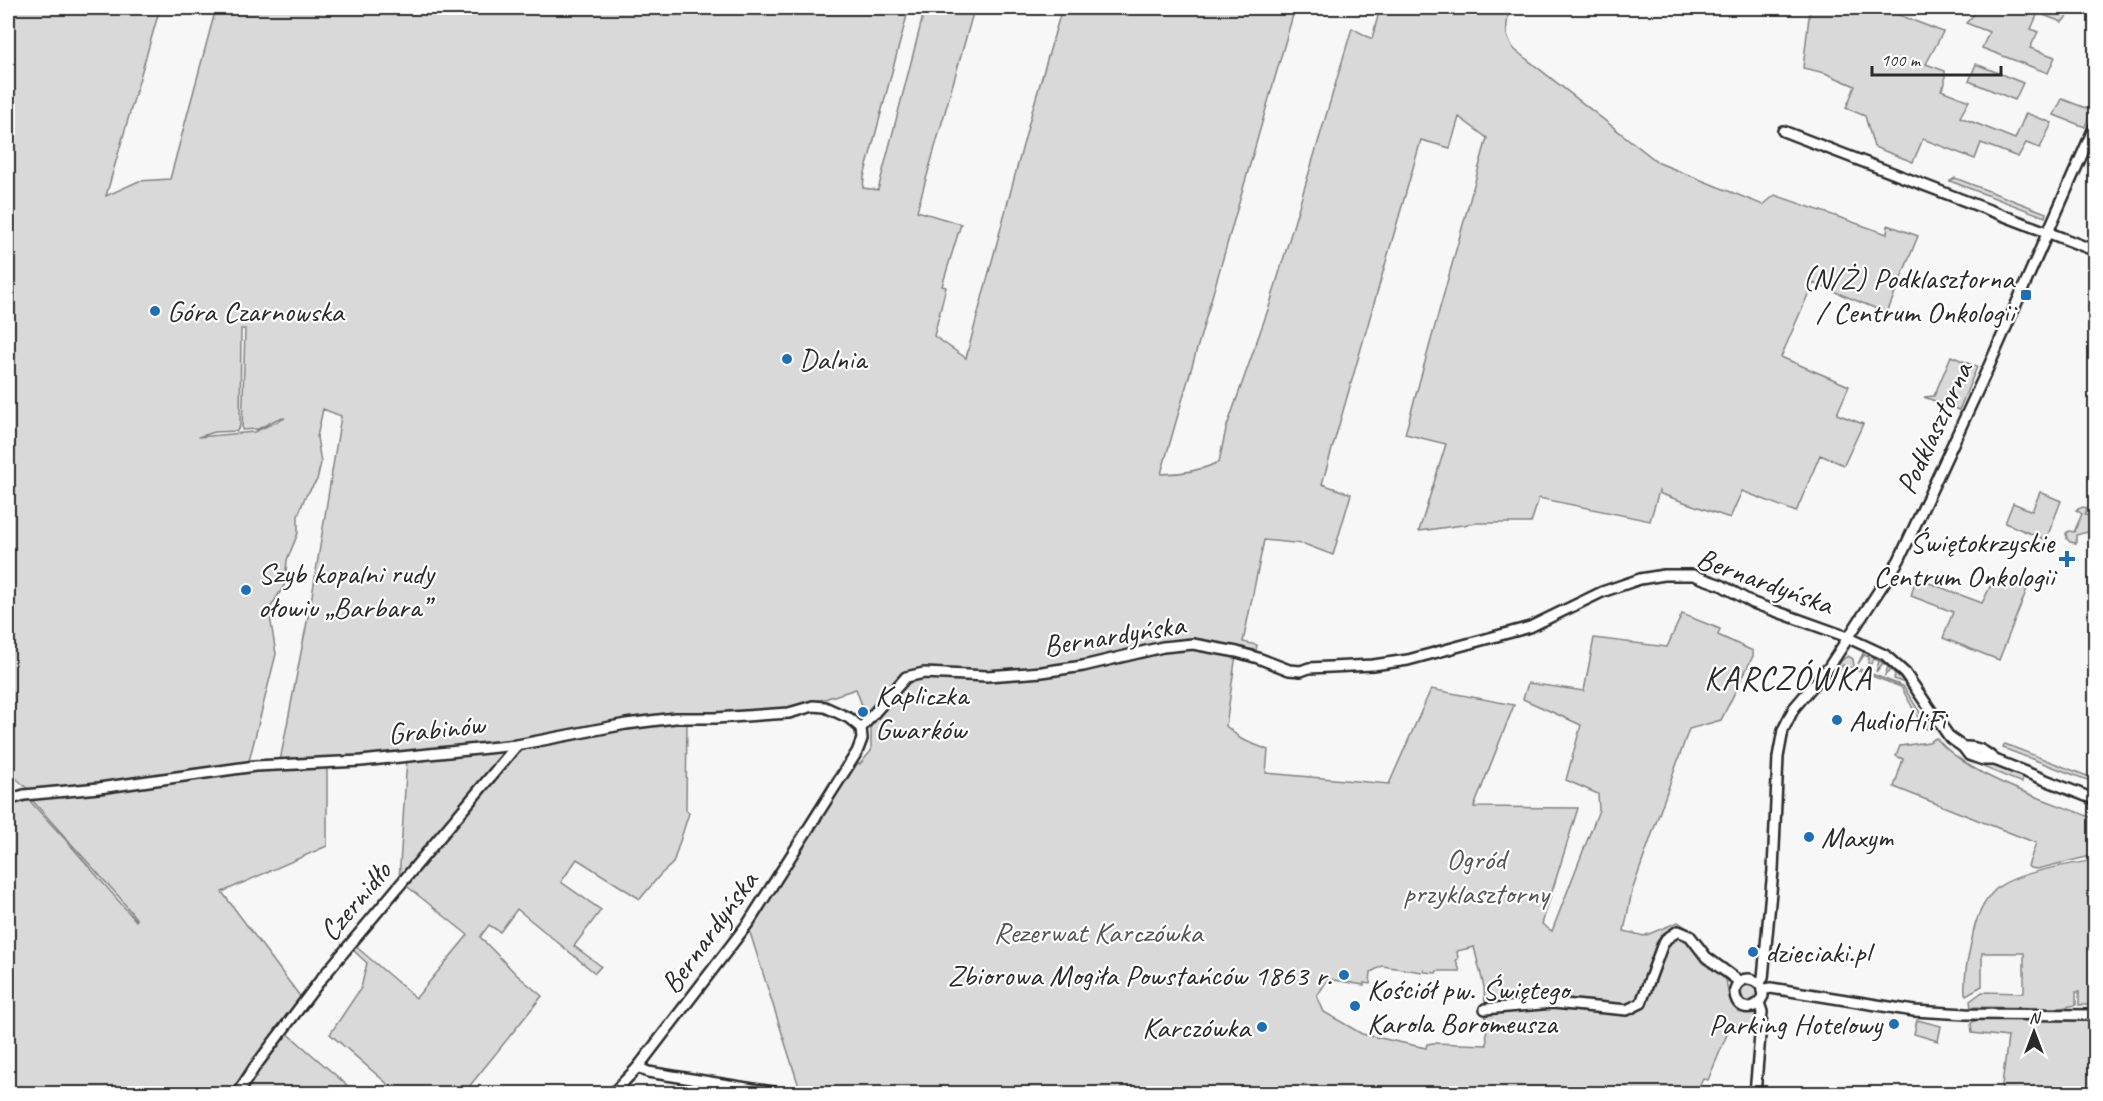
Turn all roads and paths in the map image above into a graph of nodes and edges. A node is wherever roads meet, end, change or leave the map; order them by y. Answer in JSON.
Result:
{"nodes":[{"id":1,"x":2096,"y":123,"type":"edge"},
{"id":2,"x":1783,"y":131,"type":"dead end"},
{"id":3,"x":2047,"y":232,"type":"junction"},
{"id":4,"x":2096,"y":251,"type":"edge"},
{"id":5,"x":1848,"y":637,"type":"junction"},
{"id":6,"x":861,"y":728,"type":"junction"},
{"id":7,"x":517,"y":745,"type":"junction"},
{"id":8,"x":8,"y":800,"type":"edge"},
{"id":9,"x":2096,"y":800,"type":"edge"},
{"id":10,"x":1740,"y":982,"type":"junction"},
{"id":11,"x":1761,"y":987,"type":"junction"},
{"id":12,"x":1759,"y":1003,"type":"junction"},
{"id":13,"x":1485,"y":1009,"type":"dead end"},
{"id":14,"x":2096,"y":1015,"type":"edge"},
{"id":15,"x":638,"y":1067,"type":"junction"},
{"id":16,"x":237,"y":1094,"type":"edge"},
{"id":17,"x":612,"y":1094,"type":"edge"},
{"id":18,"x":785,"y":1094,"type":"edge"},
{"id":19,"x":1755,"y":1094,"type":"edge"}],
"edges":[{"from":1,"to":3,"type":"street","name":"Podklasztorna"},
{"from":2,"to":3,"type":"street"},
{"from":3,"to":4,"type":"street"},
{"from":3,"to":5,"type":"street","name":"Podklasztorna"},
{"from":5,"to":6,"type":"street","name":"Bernardyńska"},
{"from":5,"to":9,"type":"street","name":"Bernardyńska"},
{"from":5,"to":11,"type":"street","name":"Podklasztorna"},
{"from":6,"to":7,"type":"street","name":"Grabinów"},
{"from":6,"to":15,"type":"street","name":"Bernardyńska"},
{"from":7,"to":8,"type":"street","name":"Grabinów"},
{"from":7,"to":16,"type":"street","name":"Czernidło"},
{"from":10,"to":11,"type":"street"},
{"from":10,"to":12,"type":"street"},
{"from":10,"to":13,"type":"street"},
{"from":11,"to":12,"type":"street","name":"Podklasztorna"},
{"from":11,"to":14,"type":"street"},
{"from":12,"to":19,"type":"street","name":"Podklasztorna"},
{"from":15,"to":17,"type":"street","name":"Bernardyńska"},
{"from":15,"to":18,"type":"street"}]}
